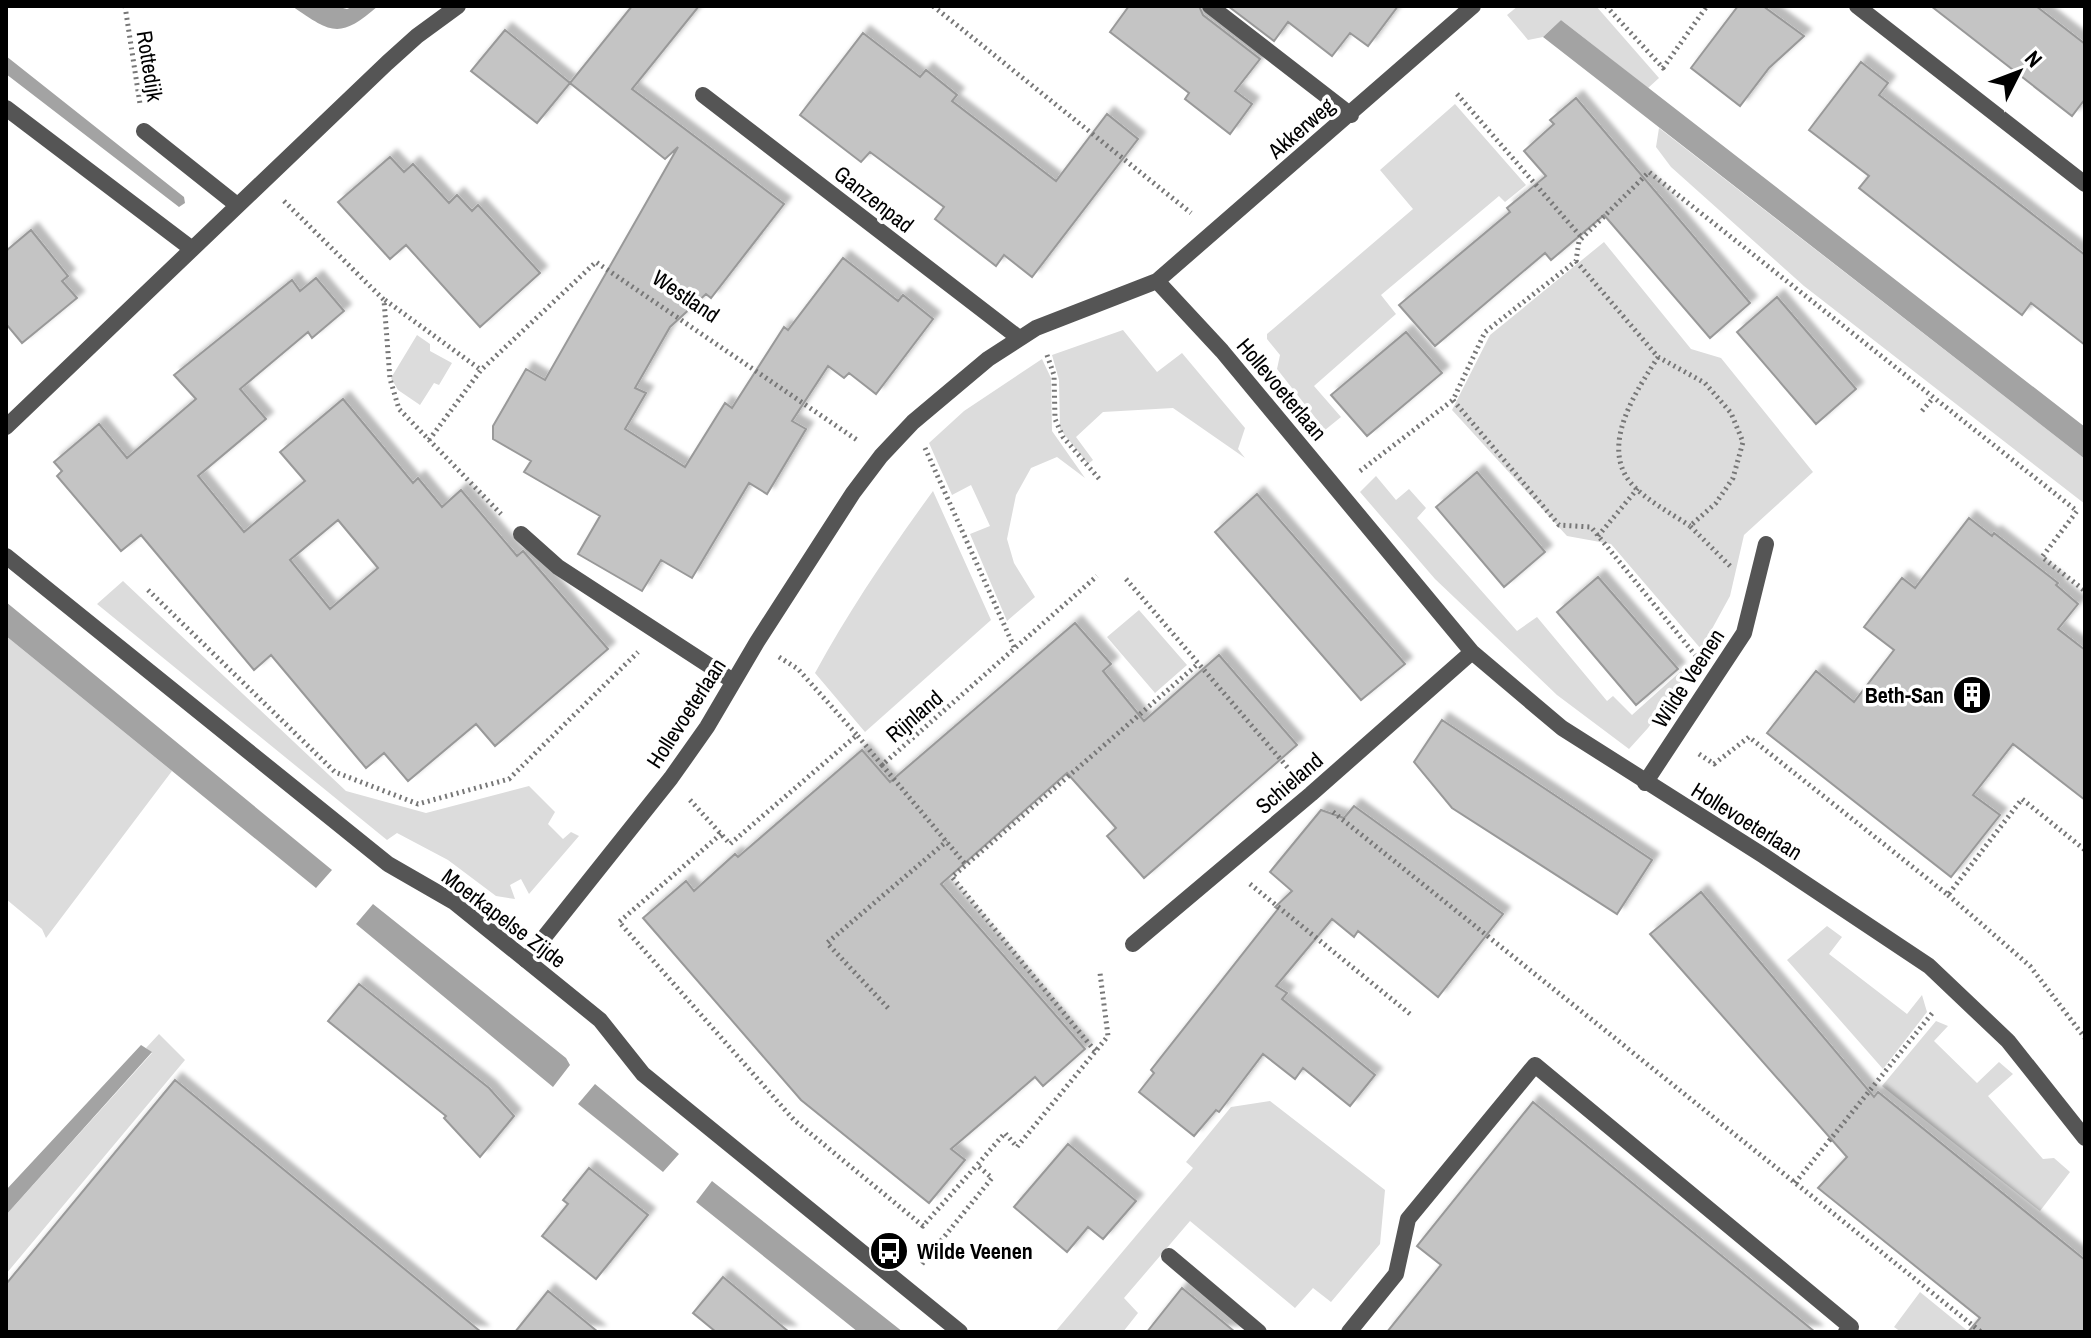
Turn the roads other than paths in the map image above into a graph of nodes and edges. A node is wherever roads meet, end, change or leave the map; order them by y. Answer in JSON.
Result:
{"nodes":[{"id":1,"x":458,"y":6,"type":"edge"},
{"id":2,"x":1210,"y":6,"type":"edge"},
{"id":3,"x":1473,"y":6,"type":"edge"},
{"id":4,"x":1857,"y":6,"type":"edge"},
{"id":5,"x":703,"y":95,"type":"dead end"},
{"id":6,"x":6,"y":108,"type":"edge"},
{"id":7,"x":1351,"y":115,"type":"junction"},
{"id":8,"x":144,"y":131,"type":"road end"},
{"id":9,"x":2085,"y":184,"type":"edge"},
{"id":10,"x":237,"y":205,"type":"junction"},
{"id":11,"x":192,"y":249,"type":"junction"},
{"id":12,"x":1157,"y":281,"type":"junction"},
{"id":13,"x":1019,"y":338,"type":"junction"},
{"id":14,"x":6,"y":427,"type":"edge"},
{"id":15,"x":521,"y":534,"type":"road end"},
{"id":16,"x":1766,"y":544,"type":"dead end"},
{"id":17,"x":6,"y":556,"type":"edge"},
{"id":18,"x":1472,"y":652,"type":"junction"},
{"id":19,"x":733,"y":681,"type":"junction"},
{"id":20,"x":1645,"y":783,"type":"junction"},
{"id":21,"x":1133,"y":944,"type":"dead end"},
{"id":22,"x":526,"y":960,"type":"junction"},
{"id":23,"x":2085,"y":1138,"type":"edge"},
{"id":24,"x":1169,"y":1256,"type":"dead end"},
{"id":25,"x":960,"y":1332,"type":"edge"},
{"id":26,"x":1259,"y":1332,"type":"edge"},
{"id":27,"x":1349,"y":1332,"type":"edge"},
{"id":28,"x":1846,"y":1332,"type":"edge"}],
"edges":[{"from":1,"to":10,"type":"street"},
{"from":2,"to":7,"type":"street"},
{"from":3,"to":7,"type":"street","name":"Akkerweg"},
{"from":4,"to":9,"type":"street"},
{"from":5,"to":13,"type":"street","name":"Ganzenpad"},
{"from":6,"to":11,"type":"street"},
{"from":7,"to":12,"type":"street","name":"Akkerweg"},
{"from":8,"to":10,"type":"street"},
{"from":10,"to":11,"type":"street"},
{"from":11,"to":14,"type":"street"},
{"from":12,"to":13,"type":"street","name":"Hollevoeterlaan"},
{"from":12,"to":18,"type":"street","name":"Hollevoeterlaan"},
{"from":13,"to":19,"type":"street","name":"Hollevoeterlaan"},
{"from":15,"to":19,"type":"street"},
{"from":16,"to":20,"type":"street","name":"Wilde Veenen"},
{"from":17,"to":22,"type":"street","name":"Moerkapelse Zijde"},
{"from":18,"to":20,"type":"street","name":"Hollevoeterlaan"},
{"from":18,"to":21,"type":"street","name":"Schieland"},
{"from":19,"to":22,"type":"street","name":"Hollevoeterlaan"},
{"from":20,"to":23,"type":"street","name":"Hollevoeterlaan"},
{"from":22,"to":25,"type":"street","name":"Moerkapelse Zijde"},
{"from":24,"to":26,"type":"street"},
{"from":27,"to":28,"type":"street"}]}
